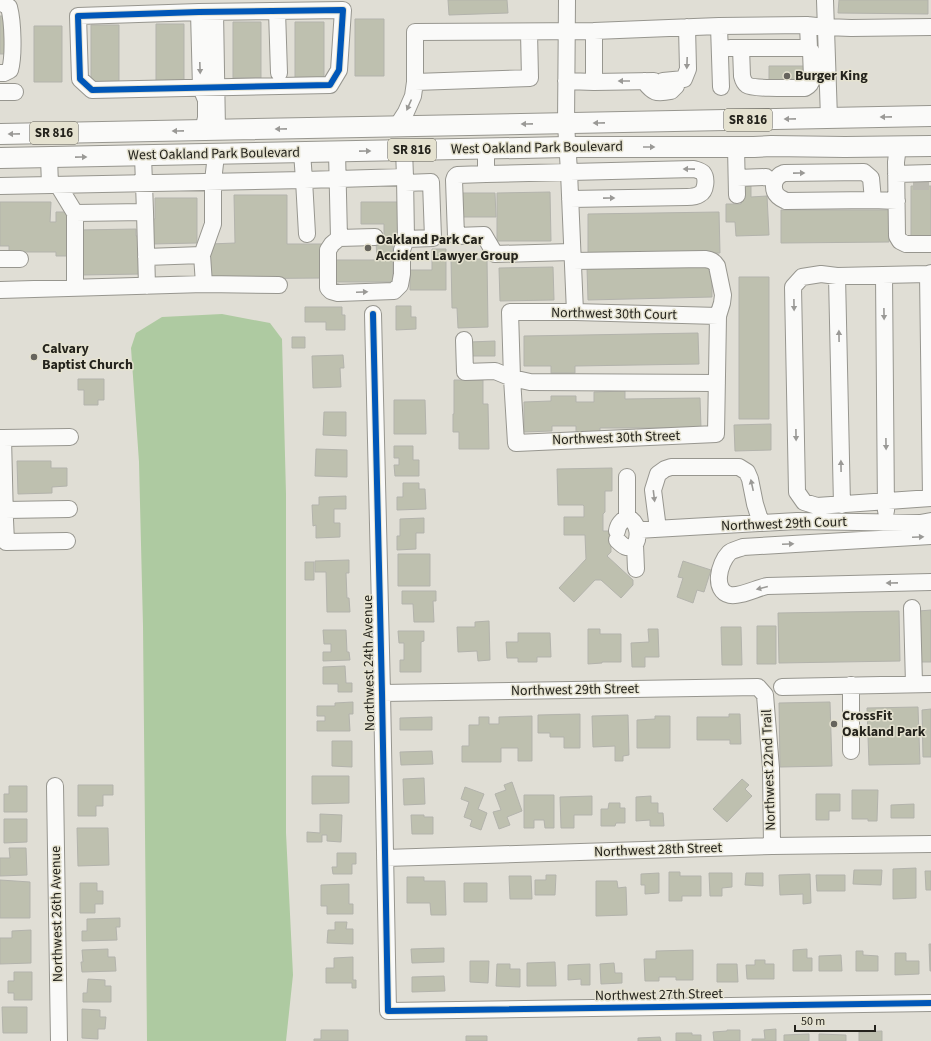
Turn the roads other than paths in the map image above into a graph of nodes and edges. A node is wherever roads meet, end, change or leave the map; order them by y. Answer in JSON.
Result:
{"nodes":[{"id":1,"x":567,"y":0,"type":"edge"},
{"id":2,"x":825,"y":0,"type":"edge"},
{"id":3,"x":1,"y":1,"type":"edge"},
{"id":4,"x":277,"y":11,"type":"junction"},
{"id":5,"x":207,"y":12,"type":"junction"},
{"id":6,"x":808,"y":25,"type":"junction"},
{"id":7,"x":719,"y":26,"type":"junction"},
{"id":8,"x":687,"y":27,"type":"junction"},
{"id":9,"x":826,"y":27,"type":"junction"},
{"id":10,"x":931,"y":27,"type":"edge"},
{"id":11,"x":567,"y":31,"type":"junction"},
{"id":12,"x":594,"y":31,"type":"junction"},
{"id":13,"x":529,"y":32,"type":"junction"},
{"id":14,"x":200,"y":48,"type":"junction"},
{"id":15,"x":216,"y":48,"type":"junction"},
{"id":16,"x":720,"y":48,"type":"junction"},
{"id":17,"x":741,"y":48,"type":"junction"},
{"id":18,"x":809,"y":48,"type":"junction"},
{"id":19,"x":0,"y":73,"type":"edge"},
{"id":20,"x":279,"y":73,"type":"dead end"},
{"id":21,"x":566,"y":81,"type":"junction"},
{"id":22,"x":415,"y":82,"type":"junction"},
{"id":23,"x":594,"y":82,"type":"junction"},
{"id":24,"x":721,"y":87,"type":"dead end"},
{"id":25,"x":208,"y":88,"type":"junction"},
{"id":26,"x":931,"y":116,"type":"edge"},
{"id":27,"x":829,"y":118,"type":"junction"},
{"id":28,"x":566,"y":124,"type":"junction"},
{"id":29,"x":397,"y":126,"type":"junction"},
{"id":30,"x":210,"y":130,"type":"junction"},
{"id":31,"x":242,"y":130,"type":"junction"},
{"id":32,"x":0,"y":134,"type":"edge"},
{"id":33,"x":771,"y":146,"type":"junction"},
{"id":34,"x":898,"y":146,"type":"junction"},
{"id":35,"x":931,"y":146,"type":"edge"},
{"id":36,"x":567,"y":147,"type":"junction"},
{"id":37,"x":736,"y":147,"type":"junction"},
{"id":38,"x":486,"y":149,"type":"junction"},
{"id":39,"x":404,"y":150,"type":"junction"},
{"id":40,"x":302,"y":152,"type":"junction"},
{"id":41,"x":337,"y":152,"type":"junction"},
{"id":42,"x":186,"y":154,"type":"junction"},
{"id":43,"x":216,"y":154,"type":"junction"},
{"id":44,"x":143,"y":156,"type":"junction"},
{"id":45,"x":0,"y":158,"type":"edge"},
{"id":46,"x":49,"y":158,"type":"junction"},
{"id":47,"x":569,"y":172,"type":"junction"},
{"id":48,"x":486,"y":174,"type":"junction"},
{"id":49,"x":905,"y":177,"type":"junction"},
{"id":50,"x":737,"y":178,"type":"junction"},
{"id":51,"x":766,"y":178,"type":"dead end"},
{"id":52,"x":338,"y":179,"type":"junction"},
{"id":53,"x":931,"y":179,"type":"tunnel mouth"},
{"id":54,"x":304,"y":180,"type":"junction"},
{"id":55,"x":405,"y":180,"type":"junction"},
{"id":56,"x":213,"y":181,"type":"junction"},
{"id":57,"x":144,"y":183,"type":"junction"},
{"id":58,"x":54,"y":185,"type":"junction"},
{"id":59,"x":0,"y":186,"type":"edge"},
{"id":60,"x":737,"y":195,"type":"dead end"},
{"id":61,"x":570,"y":199,"type":"junction"},
{"id":62,"x":873,"y":200,"type":"junction"},
{"id":63,"x":897,"y":201,"type":"junction"},
{"id":64,"x":145,"y":212,"type":"junction"},
{"id":65,"x":75,"y":213,"type":"junction"},
{"id":66,"x":307,"y":234,"type":"dead end"},
{"id":67,"x":376,"y":237,"type":"dead end"},
{"id":68,"x":339,"y":238,"type":"junction"},
{"id":69,"x":406,"y":239,"type":"junction"},
{"id":70,"x":931,"y":244,"type":"edge"},
{"id":71,"x":202,"y":255,"type":"junction"},
{"id":72,"x":573,"y":257,"type":"junction"},
{"id":73,"x":146,"y":258,"type":"junction"},
{"id":74,"x":0,"y":259,"type":"edge"},
{"id":75,"x":20,"y":259,"type":"dead end"},
{"id":76,"x":930,"y":274,"type":"edge"},
{"id":77,"x":884,"y":275,"type":"junction"},
{"id":78,"x":837,"y":276,"type":"junction"},
{"id":79,"x":204,"y":284,"type":"junction"},
{"id":80,"x":279,"y":285,"type":"dead end"},
{"id":81,"x":147,"y":286,"type":"junction"},
{"id":82,"x":75,"y":288,"type":"junction"},
{"id":83,"x":0,"y":290,"type":"edge"},
{"id":84,"x":574,"y":312,"type":"junction"},
{"id":85,"x":373,"y":314,"type":"dead end"},
{"id":86,"x":718,"y":316,"type":"junction"},
{"id":87,"x":464,"y":340,"type":"dead end"},
{"id":88,"x":512,"y":378,"type":"junction"},
{"id":89,"x":717,"y":383,"type":"junction"},
{"id":90,"x":70,"y":437,"type":"dead end"},
{"id":91,"x":1,"y":438,"type":"edge"},
{"id":92,"x":627,"y":477,"type":"dead end"},
{"id":93,"x":931,"y":498,"type":"edge"},
{"id":94,"x":886,"y":501,"type":"junction"},
{"id":95,"x":842,"y":504,"type":"junction"},
{"id":96,"x":69,"y":509,"type":"dead end"},
{"id":97,"x":4,"y":517,"type":"edge"},
{"id":98,"x":627,"y":517,"type":"junction"},
{"id":99,"x":931,"y":521,"type":"edge"},
{"id":100,"x":887,"y":522,"type":"junction"},
{"id":101,"x":761,"y":523,"type":"junction"},
{"id":102,"x":658,"y":529,"type":"junction"},
{"id":103,"x":931,"y":536,"type":"edge"},
{"id":104,"x":636,"y":538,"type":"junction"},
{"id":105,"x":67,"y":541,"type":"dead end"},
{"id":106,"x":636,"y":569,"type":"dead end"},
{"id":107,"x":931,"y":582,"type":"edge"},
{"id":108,"x":912,"y":608,"type":"dead end"},
{"id":109,"x":914,"y":684,"type":"junction"},
{"id":110,"x":931,"y":684,"type":"edge"},
{"id":111,"x":850,"y":685,"type":"junction"},
{"id":112,"x":782,"y":687,"type":"dead end"},
{"id":113,"x":382,"y":694,"type":"junction"},
{"id":114,"x":765,"y":694,"type":"joint"},
{"id":115,"x":851,"y":751,"type":"dead end"},
{"id":116,"x":55,"y":786,"type":"dead end"},
{"id":117,"x":931,"y":844,"type":"edge"},
{"id":118,"x":772,"y":846,"type":"junction"},
{"id":119,"x":385,"y":858,"type":"junction"},
{"id":120,"x":931,"y":1003,"type":"edge"},
{"id":121,"x":388,"y":1012,"type":"joint"},
{"id":122,"x":59,"y":1041,"type":"edge"}],
"edges":[{"from":1,"to":11,"type":"street"},
{"from":2,"to":9,"type":"street"},
{"from":3,"to":19,"type":"street"},
{"from":4,"to":5,"type":"street"},
{"from":4,"to":20,"type":"street"},
{"from":4,"to":25,"type":"street"},
{"from":5,"to":14,"type":"street"},
{"from":5,"to":15,"type":"street"},
{"from":5,"to":25,"type":"street"},
{"from":6,"to":7,"type":"street"},
{"from":6,"to":9,"type":"street"},
{"from":6,"to":18,"type":"street"},
{"from":7,"to":8,"type":"street"},
{"from":7,"to":16,"type":"street"},
{"from":8,"to":12,"type":"street"},
{"from":8,"to":23,"type":"street","one_way":true},
{"from":9,"to":10,"type":"street"},
{"from":9,"to":27,"type":"street"},
{"from":11,"to":12,"type":"street"},
{"from":11,"to":13,"type":"street"},
{"from":11,"to":21,"type":"street"},
{"from":12,"to":23,"type":"street"},
{"from":13,"to":22,"type":"street"},
{"from":13,"to":22,"type":"street"},
{"from":14,"to":15,"type":"street"},
{"from":14,"to":25,"type":"street","one_way":true},
{"from":15,"to":25,"type":"street"},
{"from":16,"to":17,"type":"street"},
{"from":16,"to":24,"type":"street"},
{"from":17,"to":18,"type":"street"},
{"from":17,"to":18,"type":"street"},
{"from":21,"to":23,"type":"street"},
{"from":21,"to":28,"type":"street"},
{"from":22,"to":29,"type":"street","one_way":true},
{"from":25,"to":30,"type":"street"},
{"from":26,"to":27,"type":"main road","name":"West Oakland Park Boulevard","number":"SR 816","one_way":true},
{"from":27,"to":28,"type":"main road","name":"West Oakland Park Boulevard","number":"SR 816","one_way":true},
{"from":27,"to":33,"type":"main road"},
{"from":28,"to":29,"type":"main road","name":"West Oakland Park Boulevard","number":"SR 816","one_way":true},
{"from":28,"to":36,"type":"street"},
{"from":29,"to":31,"type":"main road","name":"West Oakland Park Boulevard","number":"SR 816","one_way":true},
{"from":30,"to":31,"type":"main road","name":"West Oakland Park Boulevard","number":"SR 816"},
{"from":30,"to":32,"type":"main road","name":"West Oakland Park Boulevard","number":"SR 816","one_way":true},
{"from":30,"to":42,"type":"main road"},
{"from":31,"to":43,"type":"main road"},
{"from":33,"to":34,"type":"main road","name":"West Oakland Park Boulevard","number":"SR 816"},
{"from":33,"to":37,"type":"main road","name":"West Oakland Park Boulevard","number":"SR 816"},
{"from":34,"to":35,"type":"main road","name":"West Oakland Park Boulevard","number":"SR 816"},
{"from":34,"to":49,"type":"street"},
{"from":36,"to":37,"type":"main road","name":"West Oakland Park Boulevard","number":"SR 816","one_way":true},
{"from":36,"to":38,"type":"main road","name":"West Oakland Park Boulevard","number":"SR 816"},
{"from":36,"to":47,"type":"street"},
{"from":37,"to":50,"type":"street"},
{"from":38,"to":39,"type":"main road","name":"West Oakland Park Boulevard","number":"SR 816"},
{"from":38,"to":48,"type":"street"},
{"from":41,"to":39,"type":"main road","name":"West Oakland Park Boulevard","number":"SR 816","one_way":true},
{"from":39,"to":55,"type":"street"},
{"from":40,"to":41,"type":"main road","name":"West Oakland Park Boulevard","number":"SR 816"},
{"from":40,"to":43,"type":"main road","name":"West Oakland Park Boulevard","number":"SR 816"},
{"from":40,"to":54,"type":"street"},
{"from":41,"to":52,"type":"street"},
{"from":42,"to":43,"type":"main road","name":"West Oakland Park Boulevard","number":"SR 816"},
{"from":42,"to":44,"type":"main road","name":"West Oakland Park Boulevard","number":"SR 816"},
{"from":43,"to":56,"type":"street"},
{"from":46,"to":44,"type":"main road","name":"West Oakland Park Boulevard","number":"SR 816","one_way":true},
{"from":44,"to":57,"type":"street"},
{"from":45,"to":46,"type":"main road","name":"West Oakland Park Boulevard","number":"SR 816"},
{"from":46,"to":58,"type":"street"},
{"from":47,"to":48,"type":"street"},
{"from":47,"to":61,"type":"street"},
{"from":61,"to":47,"type":"street","one_way":true},
{"from":48,"to":72,"type":"street"},
{"from":49,"to":53,"type":"street"},
{"from":49,"to":63,"type":"street"},
{"from":50,"to":51,"type":"street"},
{"from":50,"to":60,"type":"street"},
{"from":52,"to":54,"type":"street"},
{"from":52,"to":55,"type":"street"},
{"from":52,"to":68,"type":"street"},
{"from":54,"to":56,"type":"street"},
{"from":54,"to":66,"type":"street"},
{"from":55,"to":69,"type":"street"},
{"from":55,"to":69,"type":"street"},
{"from":56,"to":57,"type":"street"},
{"from":56,"to":71,"type":"street"},
{"from":57,"to":58,"type":"street"},
{"from":57,"to":64,"type":"street"},
{"from":58,"to":59,"type":"street"},
{"from":58,"to":65,"type":"street"},
{"from":61,"to":72,"type":"street"},
{"from":62,"to":62,"type":"street","one_way":true},
{"from":62,"to":63,"type":"street"},
{"from":63,"to":70,"type":"street"},
{"from":64,"to":65,"type":"street"},
{"from":64,"to":73,"type":"street"},
{"from":65,"to":82,"type":"street"},
{"from":67,"to":68,"type":"street"},
{"from":68,"to":69,"type":"street","one_way":true},
{"from":71,"to":73,"type":"street"},
{"from":71,"to":79,"type":"street"},
{"from":72,"to":84,"type":"street"},
{"from":72,"to":86,"type":"street"},
{"from":73,"to":81,"type":"street"},
{"from":74,"to":75,"type":"street"},
{"from":76,"to":77,"type":"street"},
{"from":76,"to":93,"type":"street"},
{"from":77,"to":78,"type":"street"},
{"from":77,"to":94,"type":"street","one_way":true},
{"from":95,"to":78,"type":"street","one_way":true},
{"from":78,"to":95,"type":"street","one_way":true},
{"from":79,"to":80,"type":"street"},
{"from":79,"to":81,"type":"street"},
{"from":81,"to":82,"type":"street"},
{"from":82,"to":83,"type":"street"},
{"from":84,"to":86,"type":"street","name":"Northwest 30th Court"},
{"from":84,"to":88,"type":"street","name":"Northwest 30th Court"},
{"from":85,"to":113,"type":"street","name":"Northwest 24th Avenue"},
{"from":86,"to":89,"type":"street"},
{"from":87,"to":88,"type":"street"},
{"from":88,"to":89,"type":"street"},
{"from":88,"to":89,"type":"street","name":"Northwest 30th Street"},
{"from":90,"to":91,"type":"street"},
{"from":91,"to":97,"type":"street"},
{"from":92,"to":98,"type":"street"},
{"from":93,"to":94,"type":"street"},
{"from":94,"to":95,"type":"street"},
{"from":94,"to":100,"type":"street"},
{"from":96,"to":97,"type":"street"},
{"from":97,"to":105,"type":"street"},
{"from":98,"to":104,"type":"street"},
{"from":98,"to":104,"type":"street","name":"Northwest 29th Court"},
{"from":99,"to":100,"type":"street","name":"Northwest 29th Court"},
{"from":100,"to":101,"type":"street","name":"Northwest 29th Court"},
{"from":101,"to":102,"type":"street","name":"Northwest 29th Court"},
{"from":101,"to":102,"type":"street","one_way":true},
{"from":102,"to":104,"type":"street","name":"Northwest 29th Court"},
{"from":107,"to":103,"type":"street","one_way":true},
{"from":104,"to":106,"type":"street"},
{"from":108,"to":109,"type":"street"},
{"from":109,"to":110,"type":"street"},
{"from":109,"to":111,"type":"street"},
{"from":111,"to":112,"type":"street"},
{"from":111,"to":115,"type":"street"},
{"from":113,"to":114,"type":"street","name":"Northwest 29th Street"},
{"from":113,"to":119,"type":"street","name":"Northwest 24th Avenue"},
{"from":114,"to":118,"type":"street","name":"Northwest 22nd Trail"},
{"from":116,"to":122,"type":"street","name":"Northwest 26th Avenue"},
{"from":117,"to":118,"type":"street","name":"Northwest 28th Street"},
{"from":118,"to":119,"type":"street","name":"Northwest 28th Street"},
{"from":119,"to":121,"type":"street","name":"Northwest 24th Avenue"},
{"from":120,"to":121,"type":"street","name":"Northwest 27th Street"}]}
